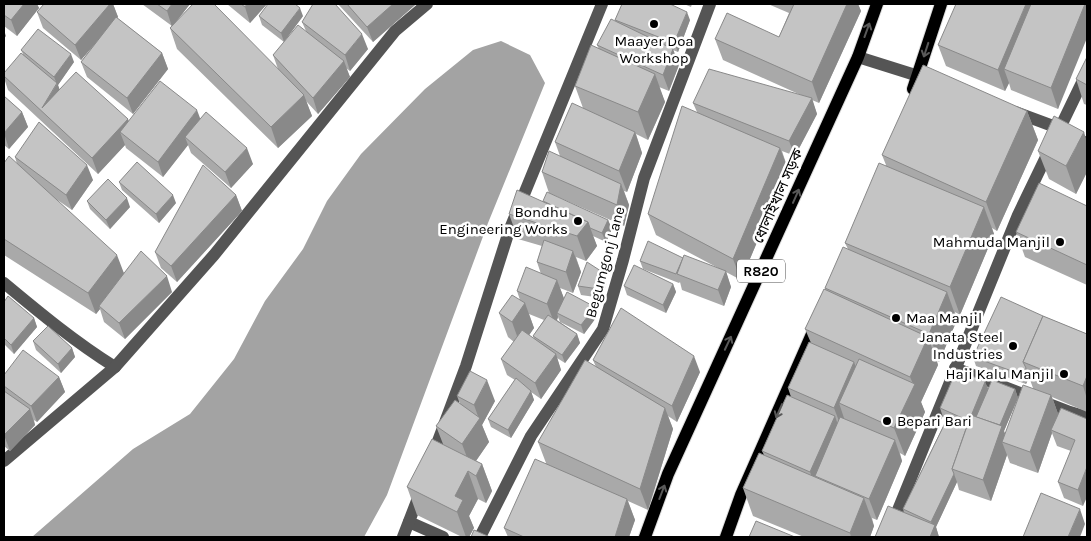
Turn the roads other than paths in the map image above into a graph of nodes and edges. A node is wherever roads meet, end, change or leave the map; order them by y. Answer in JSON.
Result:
{"nodes":[{"id":1,"x":427,"y":4,"type":"edge"},
{"id":2,"x":602,"y":4,"type":"edge"},
{"id":3,"x":710,"y":4,"type":"edge"},
{"id":4,"x":877,"y":4,"type":"edge"},
{"id":5,"x":941,"y":4,"type":"edge"},
{"id":6,"x":858,"y":58,"type":"junction"},
{"id":7,"x":1087,"y":72,"type":"edge"},
{"id":8,"x":918,"y":76,"type":"junction"},
{"id":9,"x":936,"y":82,"type":"edge"},
{"id":10,"x":907,"y":103,"type":"edge"},
{"id":11,"x":1007,"y":109,"type":"edge"},
{"id":12,"x":1061,"y":129,"type":"junction"},
{"id":13,"x":1087,"y":144,"type":"edge"},
{"id":14,"x":4,"y":283,"type":"edge"},
{"id":15,"x":823,"y":309,"type":"edge"},
{"id":16,"x":115,"y":367,"type":"junction"},
{"id":17,"x":955,"y":368,"type":"junction"},
{"id":18,"x":1087,"y":417,"type":"edge"},
{"id":19,"x":4,"y":462,"type":"edge"},
{"id":20,"x":429,"y":467,"type":"edge"},
{"id":21,"x":422,"y":485,"type":"edge"},
{"id":22,"x":409,"y":522,"type":"junction"},
{"id":23,"x":403,"y":537,"type":"edge"},
{"id":24,"x":443,"y":537,"type":"edge"},
{"id":25,"x":480,"y":537,"type":"edge"},
{"id":26,"x":645,"y":537,"type":"edge"},
{"id":27,"x":726,"y":537,"type":"edge"},
{"id":28,"x":887,"y":537,"type":"edge"}],
"edges":[{"from":1,"to":16,"type":"street"},
{"from":2,"to":20,"type":"street"},
{"from":3,"to":25,"type":"street","name":"Begumgonj Lane"},
{"from":6,"to":4,"type":"main road","name":"ধোলাইখাল সড়ক","number":"R820","one_way":true},
{"from":5,"to":8,"type":"main road","one_way":true},
{"from":6,"to":8,"type":"street"},
{"from":26,"to":6,"type":"main road","name":"ধোলাইখাল সড়ক","number":"R820","one_way":true},
{"from":7,"to":12,"type":"street"},
{"from":8,"to":9,"type":"street"},
{"from":8,"to":10,"type":"main road"},
{"from":11,"to":12,"type":"street"},
{"from":12,"to":13,"type":"street"},
{"from":12,"to":17,"type":"street"},
{"from":14,"to":16,"type":"street"},
{"from":15,"to":27,"type":"main road","one_way":true},
{"from":16,"to":19,"type":"street"},
{"from":17,"to":18,"type":"street"},
{"from":17,"to":28,"type":"street"},
{"from":21,"to":22,"type":"street"},
{"from":22,"to":23,"type":"street"},
{"from":22,"to":24,"type":"street"}]}
